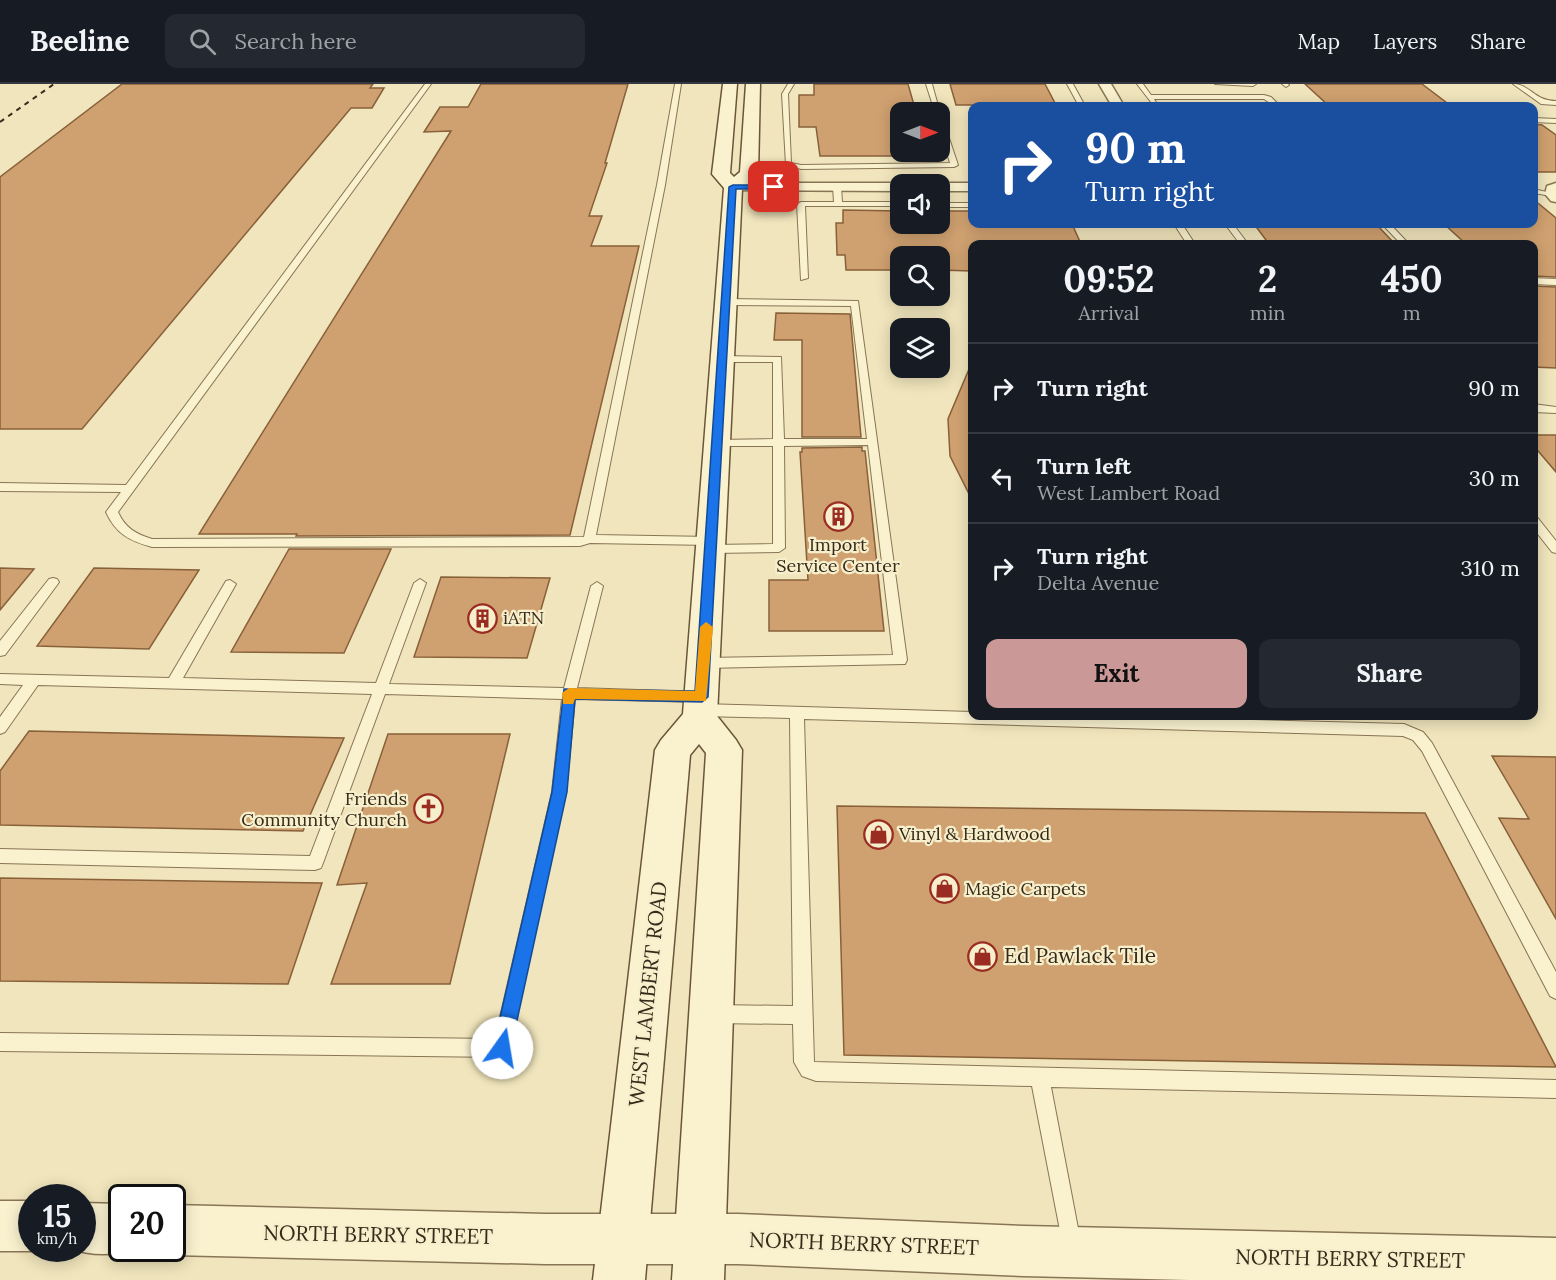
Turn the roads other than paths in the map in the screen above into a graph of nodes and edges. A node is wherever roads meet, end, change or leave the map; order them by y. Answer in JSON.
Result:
{"nodes":[{"id":1,"x":428,"y":84,"type":"edge"},
{"id":2,"x":678,"y":84,"type":"edge"},
{"id":3,"x":730,"y":84,"type":"edge"},
{"id":4,"x":753,"y":84,"type":"edge"},
{"id":5,"x":791,"y":84,"type":"edge"},
{"id":6,"x":929,"y":84,"type":"edge"},
{"id":7,"x":1070,"y":84,"type":"edge"},
{"id":8,"x":1105,"y":84,"type":"edge"},
{"id":9,"x":1140,"y":84,"type":"edge"},
{"id":10,"x":1218,"y":84,"type":"edge"},
{"id":11,"x":1253,"y":84,"type":"edge"},
{"id":12,"x":1516,"y":84,"type":"edge"},
{"id":13,"x":1149,"y":97,"type":"junction"},
{"id":14,"x":935,"y":102,"type":"edge"},
{"id":15,"x":1080,"y":102,"type":"edge"},
{"id":16,"x":1116,"y":102,"type":"edge"},
{"id":17,"x":1153,"y":102,"type":"edge"},
{"id":18,"x":1273,"y":102,"type":"edge"},
{"id":19,"x":1556,"y":103,"type":"edge"},
{"id":20,"x":1538,"y":120,"type":"edge"},
{"id":21,"x":1556,"y":121,"type":"edge"},
{"id":22,"x":950,"y":152,"type":"edge"},
{"id":23,"x":941,"y":166,"type":"junction"},
{"id":24,"x":942,"y":174,"type":"edge"},
{"id":25,"x":733,"y":187,"type":"junction"},
{"id":26,"x":837,"y":187,"type":"junction"},
{"id":27,"x":890,"y":187,"type":"edge"},
{"id":28,"x":950,"y":187,"type":"edge"},
{"id":29,"x":968,"y":187,"type":"edge"},
{"id":30,"x":1538,"y":191,"type":"edge"},
{"id":31,"x":1555,"y":193,"type":"edge"},
{"id":32,"x":838,"y":204,"type":"junction"},
{"id":33,"x":890,"y":204,"type":"edge"},
{"id":34,"x":950,"y":205,"type":"edge"},
{"id":35,"x":968,"y":205,"type":"edge"},
{"id":36,"x":1390,"y":228,"type":"edge"},
{"id":37,"x":1401,"y":240,"type":"edge"},
{"id":38,"x":804,"y":278,"type":"dead end"},
{"id":39,"x":1538,"y":281,"type":"edge"},
{"id":40,"x":1556,"y":282,"type":"edge"},
{"id":41,"x":726,"y":302,"type":"junction"},
{"id":42,"x":722,"y":359,"type":"junction"},
{"id":43,"x":1538,"y":409,"type":"edge"},
{"id":44,"x":1556,"y":410,"type":"edge"},
{"id":45,"x":873,"y":442,"type":"junction"},
{"id":46,"x":717,"y":443,"type":"junction"},
{"id":47,"x":777,"y":443,"type":"junction"},
{"id":48,"x":0,"y":487,"type":"edge"},
{"id":49,"x":130,"y":489,"type":"junction"},
{"id":50,"x":1538,"y":526,"type":"edge"},
{"id":51,"x":589,"y":539,"type":"junction"},
{"id":52,"x":711,"y":545,"type":"junction"},
{"id":53,"x":1556,"y":549,"type":"edge"},
{"id":54,"x":53,"y":582,"type":"dead end"},
{"id":55,"x":420,"y":583,"type":"dead end"},
{"id":56,"x":230,"y":584,"type":"dead end"},
{"id":57,"x":597,"y":586,"type":"dead end"},
{"id":58,"x":0,"y":651,"type":"edge"},
{"id":59,"x":704,"y":663,"type":"junction"},
{"id":60,"x":0,"y":679,"type":"edge"},
{"id":61,"x":34,"y":680,"type":"junction"},
{"id":62,"x":173,"y":683,"type":"junction"},
{"id":63,"x":381,"y":688,"type":"junction"},
{"id":64,"x":569,"y":693,"type":"junction"},
{"id":65,"x":701,"y":709,"type":"junction"},
{"id":66,"x":797,"y":712,"type":"junction"},
{"id":67,"x":968,"y":717,"type":"edge"},
{"id":68,"x":1067,"y":720,"type":"edge"},
{"id":69,"x":0,"y":728,"type":"edge"},
{"id":70,"x":0,"y":856,"type":"edge"},
{"id":71,"x":1556,"y":990,"type":"edge"},
{"id":72,"x":712,"y":1014,"type":"junction"},
{"id":73,"x":802,"y":1015,"type":"junction"},
{"id":74,"x":0,"y":1042,"type":"edge"},
{"id":75,"x":1040,"y":1078,"type":"junction"},
{"id":76,"x":1556,"y":1089,"type":"edge"},
{"id":77,"x":0,"y":1226,"type":"edge"},
{"id":78,"x":18,"y":1226,"type":"edge"},
{"id":79,"x":186,"y":1231,"type":"edge"},
{"id":80,"x":1072,"y":1252,"type":"junction"},
{"id":81,"x":699,"y":1259,"type":"edge"},
{"id":82,"x":621,"y":1260,"type":"edge"},
{"id":83,"x":1556,"y":1263,"type":"edge"},
{"id":84,"x":1434,"y":1270,"type":"edge"}],
"edges":[{"from":1,"to":49,"type":"lane"},
{"from":2,"to":51,"type":"lane"},
{"from":3,"to":25,"type":"main road"},
{"from":4,"to":25,"type":"main road"},
{"from":5,"to":23,"type":"lane"},
{"from":6,"to":14,"type":"lane"},
{"from":7,"to":15,"type":"lane"},
{"from":8,"to":16,"type":"street"},
{"from":9,"to":13,"type":"lane"},
{"from":10,"to":11,"type":"lane"},
{"from":12,"to":19,"type":"lane"},
{"from":13,"to":17,"type":"lane"},
{"from":13,"to":18,"type":"lane"},
{"from":20,"to":21,"type":"lane"},
{"from":22,"to":23,"type":"lane"},
{"from":23,"to":24,"type":"lane"},
{"from":25,"to":26,"type":"street"},
{"from":25,"to":41,"type":"main road"},
{"from":26,"to":27,"type":"street"},
{"from":26,"to":32,"type":"lane"},
{"from":28,"to":29,"type":"street"},
{"from":30,"to":31,"type":"lane"},
{"from":32,"to":33,"type":"lane"},
{"from":32,"to":38,"type":"lane"},
{"from":34,"to":35,"type":"lane"},
{"from":36,"to":37,"type":"lane"},
{"from":39,"to":40,"type":"lane"},
{"from":41,"to":42,"type":"main road"},
{"from":41,"to":45,"type":"lane"},
{"from":42,"to":46,"type":"main road"},
{"from":42,"to":47,"type":"lane"},
{"from":43,"to":44,"type":"lane"},
{"from":45,"to":47,"type":"lane"},
{"from":45,"to":59,"type":"lane"},
{"from":46,"to":47,"type":"lane"},
{"from":46,"to":52,"type":"main road"},
{"from":47,"to":52,"type":"lane"},
{"from":48,"to":49,"type":"lane"},
{"from":49,"to":51,"type":"lane"},
{"from":50,"to":53,"type":"lane"},
{"from":51,"to":52,"type":"lane"},
{"from":52,"to":59,"type":"main road"},
{"from":54,"to":58,"type":"lane"},
{"from":55,"to":63,"type":"lane"},
{"from":56,"to":62,"type":"lane"},
{"from":57,"to":64,"type":"lane"},
{"from":59,"to":65,"type":"main road"},
{"from":60,"to":61,"type":"lane"},
{"from":61,"to":62,"type":"lane"},
{"from":61,"to":69,"type":"lane"},
{"from":62,"to":63,"type":"lane"},
{"from":63,"to":64,"type":"lane"},
{"from":63,"to":70,"type":"lane"},
{"from":64,"to":65,"type":"lane"},
{"from":64,"to":74,"type":"lane"},
{"from":65,"to":66,"type":"lane"},
{"from":65,"to":72,"type":"main road"},
{"from":65,"to":82,"type":"main road","name":"WEST LAMBERT ROAD"},
{"from":66,"to":67,"type":"lane"},
{"from":66,"to":73,"type":"lane"},
{"from":68,"to":71,"type":"lane"},
{"from":72,"to":73,"type":"lane"},
{"from":72,"to":81,"type":"main road"},
{"from":73,"to":75,"type":"lane"},
{"from":75,"to":76,"type":"lane"},
{"from":75,"to":80,"type":"lane"},
{"from":77,"to":78,"type":"main road"},
{"from":79,"to":82,"type":"main road","name":"NORTH BERRY STREET"},
{"from":80,"to":81,"type":"main road","name":"NORTH BERRY STREET"},
{"from":80,"to":84,"type":"main road","name":"NORTH BERRY STREET"},
{"from":81,"to":82,"type":"main road","name":"NORTH BERRY STREET"},
{"from":83,"to":84,"type":"main road","name":"NORTH BERRY STREET"}]}
